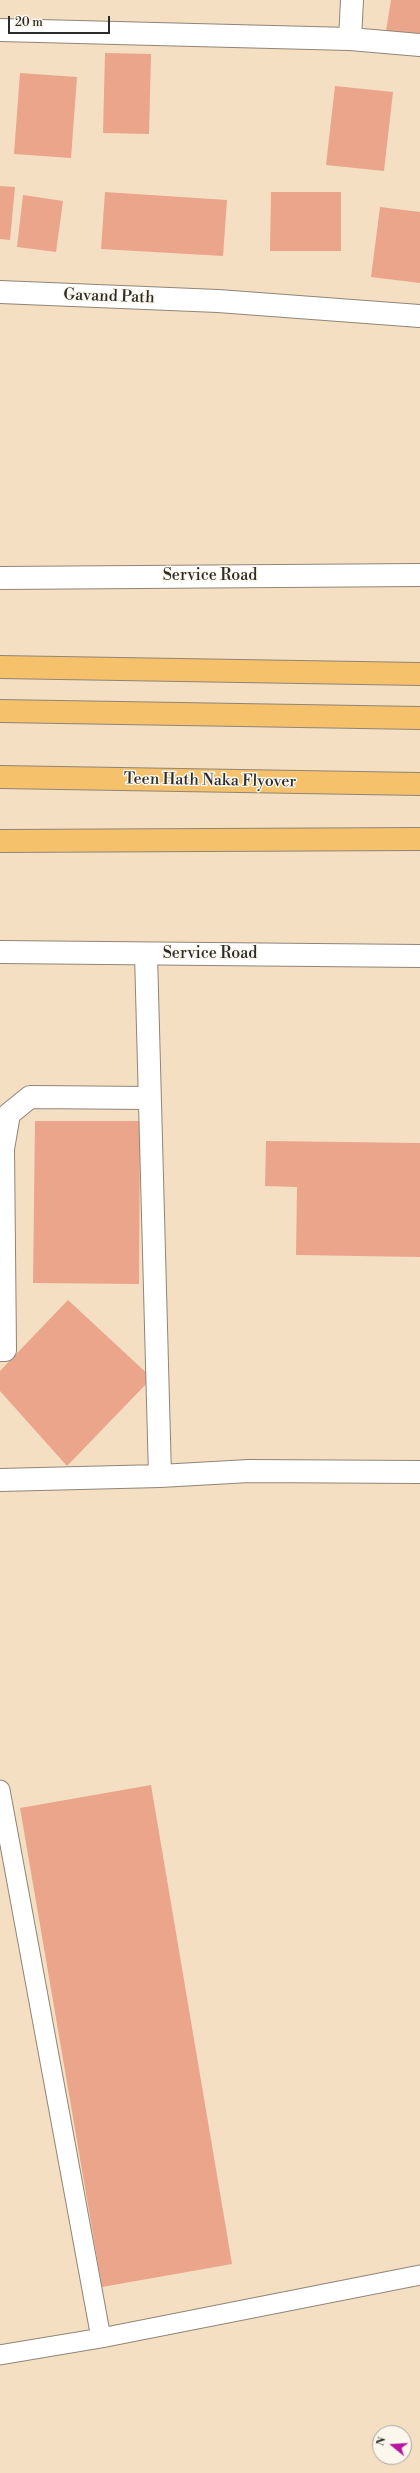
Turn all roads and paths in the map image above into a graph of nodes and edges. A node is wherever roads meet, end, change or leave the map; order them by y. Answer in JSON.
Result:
{"nodes":[{"id":1,"x":352,"y":0,"type":"edge"},
{"id":2,"x":0,"y":30,"type":"edge"},
{"id":3,"x":350,"y":40,"type":"junction"},
{"id":4,"x":420,"y":45,"type":"edge"},
{"id":5,"x":0,"y":292,"type":"edge"},
{"id":6,"x":420,"y":316,"type":"edge"},
{"id":7,"x":420,"y":574,"type":"edge"},
{"id":8,"x":0,"y":578,"type":"edge"},
{"id":9,"x":0,"y":667,"type":"edge"},
{"id":10,"x":420,"y":674,"type":"edge"},
{"id":11,"x":0,"y":711,"type":"edge"},
{"id":12,"x":420,"y":718,"type":"edge"},
{"id":13,"x":0,"y":777,"type":"edge"},
{"id":14,"x":420,"y":784,"type":"edge"},
{"id":15,"x":420,"y":839,"type":"edge"},
{"id":16,"x":0,"y":841,"type":"edge"},
{"id":17,"x":0,"y":952,"type":"edge"},
{"id":18,"x":146,"y":954,"type":"junction"},
{"id":19,"x":420,"y":956,"type":"edge"},
{"id":20,"x":149,"y":1098,"type":"junction"},
{"id":21,"x":0,"y":1350,"type":"edge"},
{"id":22,"x":420,"y":1472,"type":"edge"},
{"id":23,"x":160,"y":1476,"type":"junction"},
{"id":24,"x":0,"y":1480,"type":"edge"},
{"id":25,"x":0,"y":1790,"type":"edge"},
{"id":26,"x":420,"y":2275,"type":"edge"},
{"id":27,"x":101,"y":2338,"type":"junction"},
{"id":28,"x":0,"y":2355,"type":"edge"}],
"edges":[{"from":1,"to":3,"type":"street"},
{"from":2,"to":3,"type":"street"},
{"from":3,"to":4,"type":"street"},
{"from":5,"to":6,"type":"street","name":"Gavand Path"},
{"from":7,"to":8,"type":"street","name":"Service Road"},
{"from":9,"to":10,"type":"highway"},
{"from":11,"to":12,"type":"highway"},
{"from":13,"to":14,"type":"highway","name":"Teen Hath Naka Flyover"},
{"from":15,"to":16,"type":"highway"},
{"from":17,"to":18,"type":"street","name":"Service Road"},
{"from":18,"to":19,"type":"street","name":"Service Road"},
{"from":18,"to":20,"type":"street"},
{"from":20,"to":21,"type":"street"},
{"from":20,"to":23,"type":"street"},
{"from":22,"to":23,"type":"street"},
{"from":23,"to":24,"type":"street"},
{"from":25,"to":27,"type":"lane"},
{"from":26,"to":27,"type":"lane"},
{"from":27,"to":28,"type":"lane"}]}
